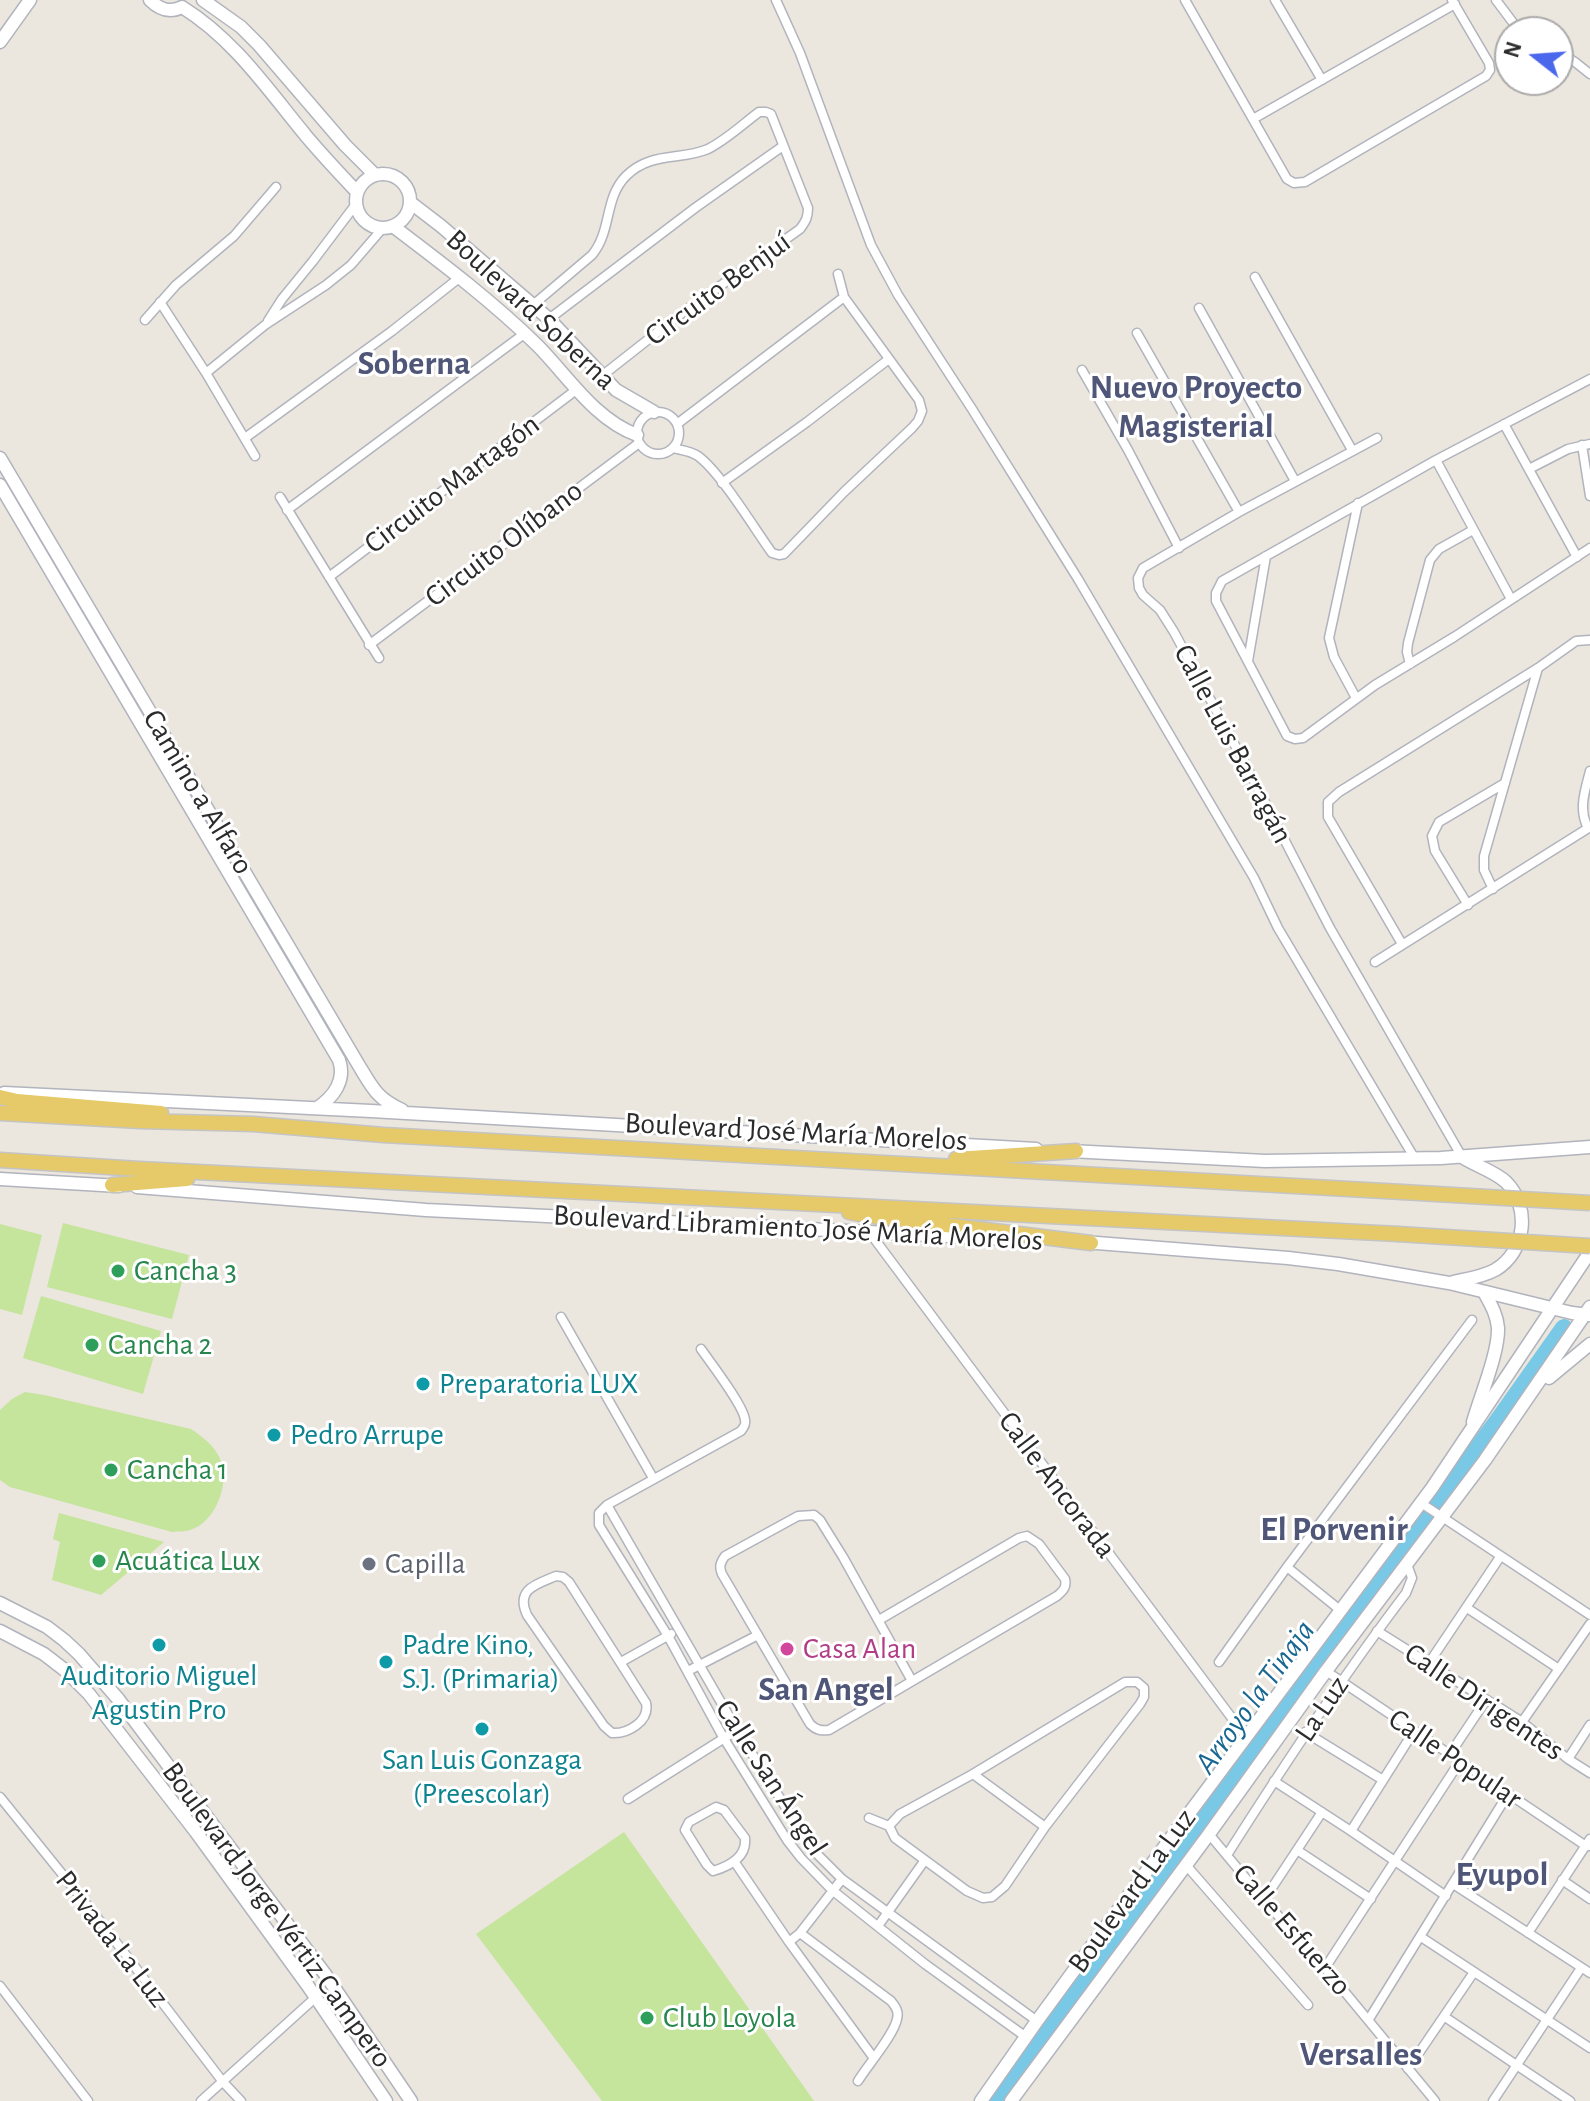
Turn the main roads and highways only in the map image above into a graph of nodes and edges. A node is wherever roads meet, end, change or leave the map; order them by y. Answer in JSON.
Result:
{"nodes":[{"id":1,"x":0,"y":1095,"type":"edge"},
{"id":2,"x":0,"y":1113,"type":"edge"},
{"id":3,"x":253,"y":1124,"type":"junction"},
{"id":4,"x":1076,"y":1151,"type":"road end"},
{"id":5,"x":0,"y":1160,"type":"edge"},
{"id":6,"x":894,"y":1163,"type":"junction"},
{"id":7,"x":241,"y":1174,"type":"junction"},
{"id":8,"x":112,"y":1185,"type":"road end"},
{"id":9,"x":1590,"y":1203,"type":"edge"},
{"id":10,"x":826,"y":1204,"type":"junction"},
{"id":11,"x":1091,"y":1243,"type":"road end"},
{"id":12,"x":1590,"y":1246,"type":"edge"}],
"edges":[{"from":1,"to":3,"type":"main road"},
{"from":2,"to":3,"type":"main road","name":"Boulevard José María Morelos"},
{"from":3,"to":6,"type":"main road","name":"Boulevard José María Morelos"},
{"from":4,"to":6,"type":"main road"},
{"from":5,"to":7,"type":"main road"},
{"from":6,"to":9,"type":"main road","name":"Boulevard José María Morelos","bridge":true},
{"from":7,"to":8,"type":"main road"},
{"from":7,"to":10,"type":"main road"},
{"from":10,"to":11,"type":"main road"},
{"from":10,"to":12,"type":"main road","bridge":true}]}
